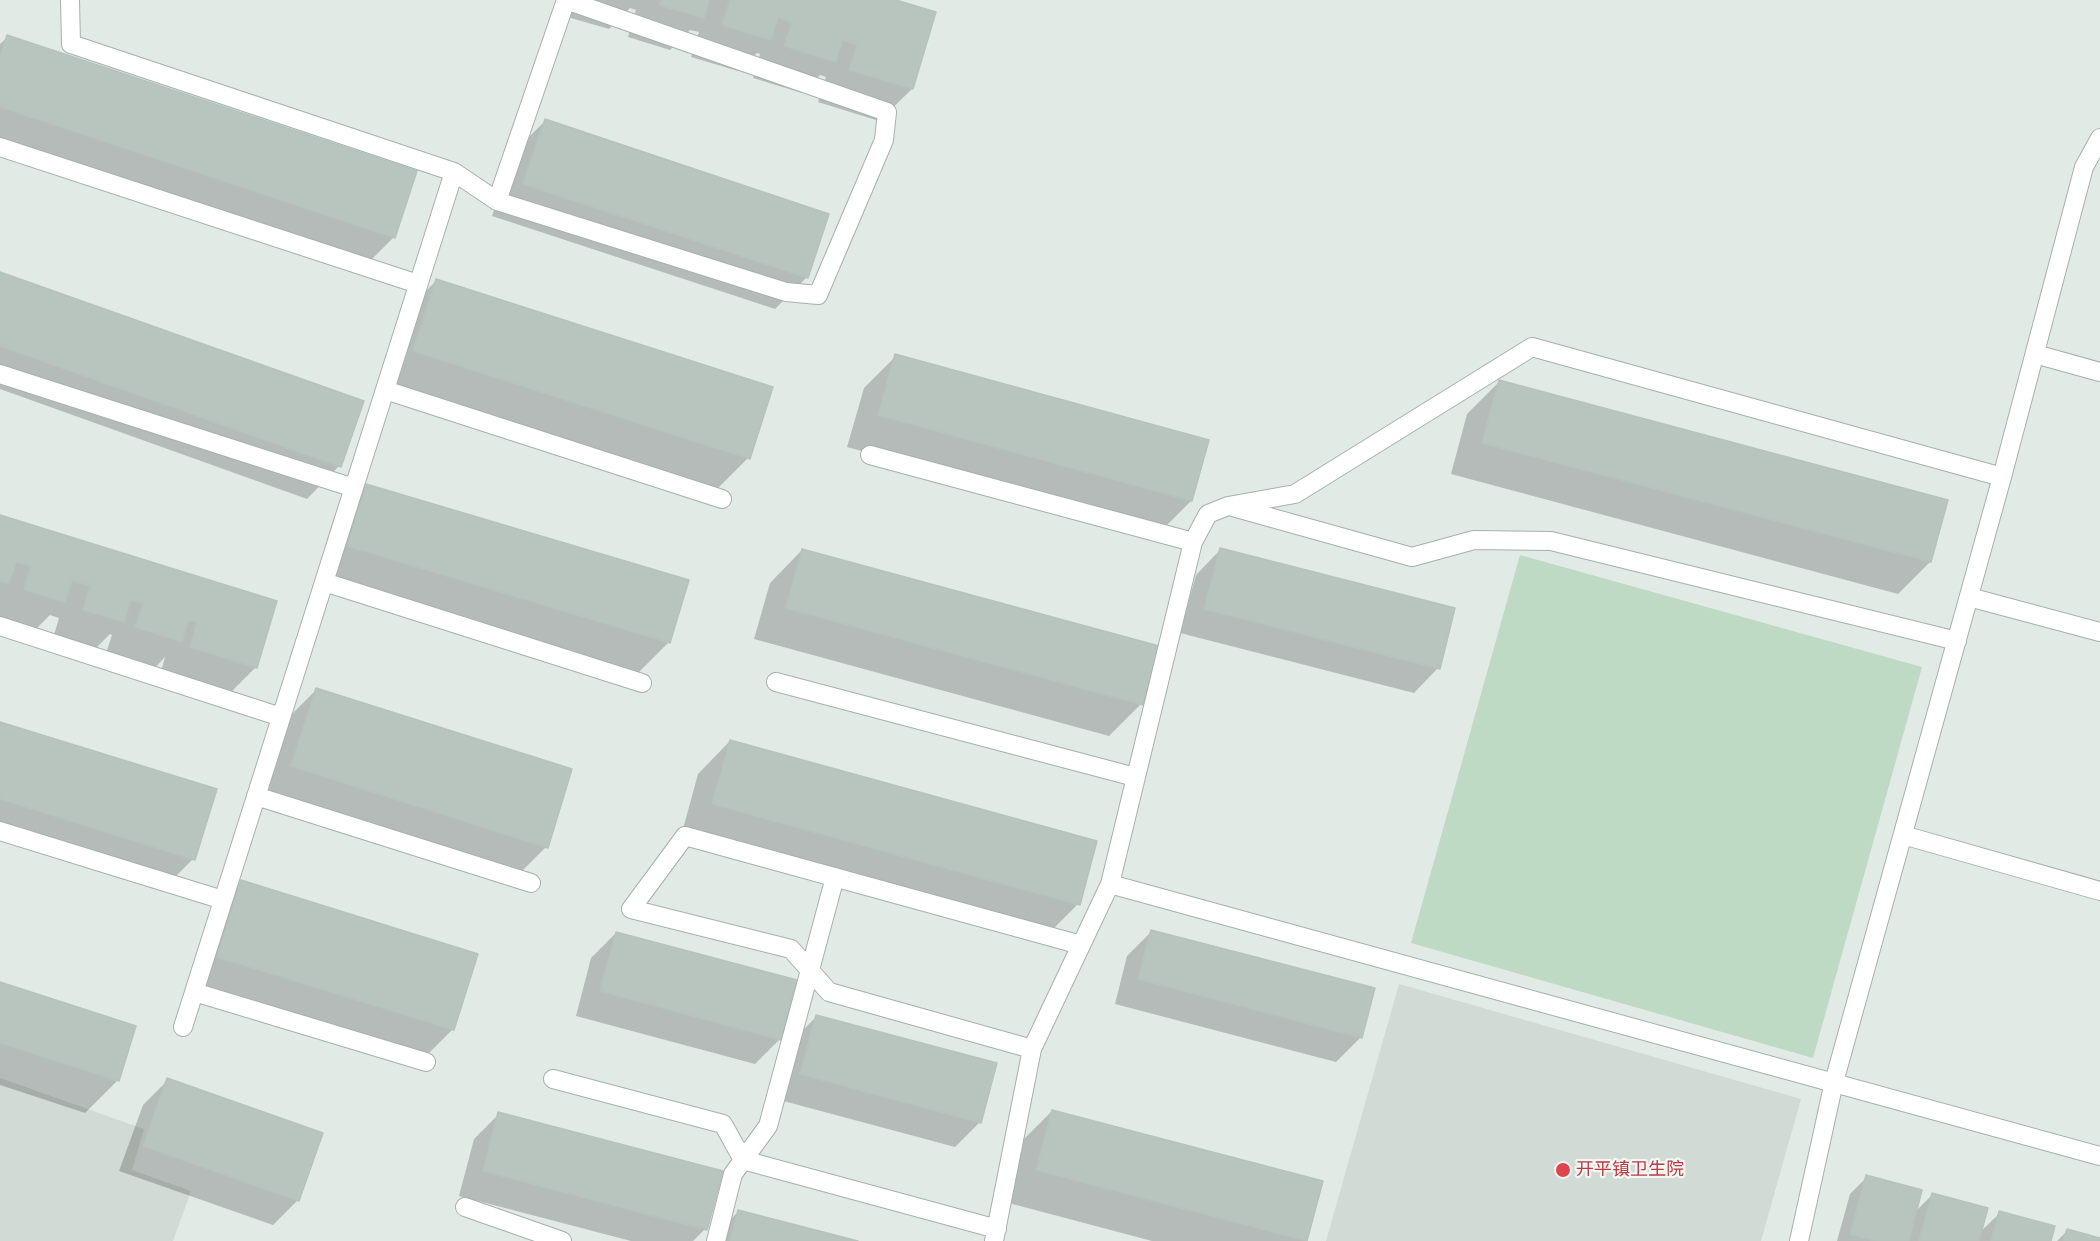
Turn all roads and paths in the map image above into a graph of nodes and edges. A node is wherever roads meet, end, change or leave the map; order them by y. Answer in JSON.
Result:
{"nodes":[{"id":1,"x":70,"y":0,"type":"edge"},
{"id":2,"x":2100,"y":138,"type":"edge"},
{"id":3,"x":0,"y":147,"type":"edge"},
{"id":4,"x":454,"y":172,"type":"junction"},
{"id":5,"x":496,"y":201,"type":"junction"},
{"id":6,"x":418,"y":284,"type":"junction"},
{"id":7,"x":2036,"y":354,"type":"junction"},
{"id":8,"x":2100,"y":372,"type":"edge"},
{"id":9,"x":0,"y":374,"type":"edge"},
{"id":10,"x":385,"y":390,"type":"junction"},
{"id":11,"x":870,"y":455,"type":"dead end"},
{"id":12,"x":2002,"y":477,"type":"junction"},
{"id":13,"x":354,"y":488,"type":"junction"},
{"id":14,"x":722,"y":499,"type":"dead end"},
{"id":15,"x":1228,"y":506,"type":"junction"},
{"id":16,"x":1193,"y":542,"type":"junction"},
{"id":17,"x":324,"y":582,"type":"junction"},
{"id":18,"x":1969,"y":597,"type":"junction"},
{"id":19,"x":0,"y":626,"type":"edge"},
{"id":20,"x":2100,"y":632,"type":"edge"},
{"id":21,"x":1957,"y":641,"type":"junction"},
{"id":22,"x":776,"y":682,"type":"dead end"},
{"id":23,"x":642,"y":683,"type":"dead end"},
{"id":24,"x":281,"y":717,"type":"junction"},
{"id":25,"x":1136,"y":777,"type":"junction"},
{"id":26,"x":256,"y":796,"type":"junction"},
{"id":27,"x":0,"y":831,"type":"edge"},
{"id":28,"x":1903,"y":835,"type":"junction"},
{"id":29,"x":835,"y":877,"type":"junction"},
{"id":30,"x":531,"y":882,"type":"dead end"},
{"id":31,"x":1110,"y":884,"type":"junction"},
{"id":32,"x":2100,"y":891,"type":"edge"},
{"id":33,"x":223,"y":900,"type":"junction"},
{"id":34,"x":1081,"y":945,"type":"junction"},
{"id":35,"x":809,"y":970,"type":"junction"},
{"id":36,"x":194,"y":992,"type":"junction"},
{"id":37,"x":183,"y":1027,"type":"dead end"},
{"id":38,"x":1032,"y":1049,"type":"junction"},
{"id":39,"x":426,"y":1062,"type":"dead end"},
{"id":40,"x":553,"y":1079,"type":"dead end"},
{"id":41,"x":1834,"y":1082,"type":"junction"},
{"id":42,"x":2100,"y":1156,"type":"edge"},
{"id":43,"x":743,"y":1160,"type":"junction"},
{"id":44,"x":465,"y":1207,"type":"dead end"},
{"id":45,"x":995,"y":1235,"type":"edge"},
{"id":46,"x":1802,"y":1240,"type":"edge"},
{"id":47,"x":562,"y":1241,"type":"edge"},
{"id":48,"x":716,"y":1241,"type":"edge"}],
"edges":[{"from":1,"to":4,"type":"street"},
{"from":2,"to":7,"type":"street"},
{"from":3,"to":6,"type":"street"},
{"from":4,"to":5,"type":"street"},
{"from":4,"to":6,"type":"street"},
{"from":5,"to":5,"type":"street"},
{"from":6,"to":10,"type":"street"},
{"from":7,"to":8,"type":"street"},
{"from":7,"to":12,"type":"street"},
{"from":9,"to":13,"type":"street"},
{"from":10,"to":13,"type":"street"},
{"from":10,"to":14,"type":"street"},
{"from":11,"to":16,"type":"street"},
{"from":12,"to":15,"type":"street"},
{"from":12,"to":18,"type":"street"},
{"from":13,"to":17,"type":"street"},
{"from":15,"to":16,"type":"street"},
{"from":15,"to":21,"type":"street"},
{"from":16,"to":25,"type":"street"},
{"from":17,"to":23,"type":"street"},
{"from":17,"to":24,"type":"street"},
{"from":18,"to":20,"type":"street"},
{"from":18,"to":21,"type":"street"},
{"from":19,"to":24,"type":"street"},
{"from":21,"to":28,"type":"street"},
{"from":22,"to":25,"type":"street"},
{"from":24,"to":26,"type":"street"},
{"from":25,"to":31,"type":"street"},
{"from":26,"to":30,"type":"street"},
{"from":26,"to":33,"type":"street"},
{"from":27,"to":33,"type":"street"},
{"from":28,"to":32,"type":"street"},
{"from":28,"to":41,"type":"street"},
{"from":29,"to":34,"type":"street"},
{"from":29,"to":35,"type":"street"},
{"from":29,"to":35,"type":"street"},
{"from":31,"to":34,"type":"street"},
{"from":31,"to":41,"type":"street"},
{"from":33,"to":36,"type":"street"},
{"from":34,"to":38,"type":"street"},
{"from":35,"to":38,"type":"street"},
{"from":35,"to":43,"type":"street"},
{"from":36,"to":37,"type":"street"},
{"from":36,"to":39,"type":"street"},
{"from":38,"to":45,"type":"street"},
{"from":40,"to":43,"type":"street"},
{"from":41,"to":42,"type":"street"},
{"from":41,"to":46,"type":"street"},
{"from":43,"to":45,"type":"street"},
{"from":43,"to":48,"type":"street"},
{"from":44,"to":47,"type":"street"}]}
